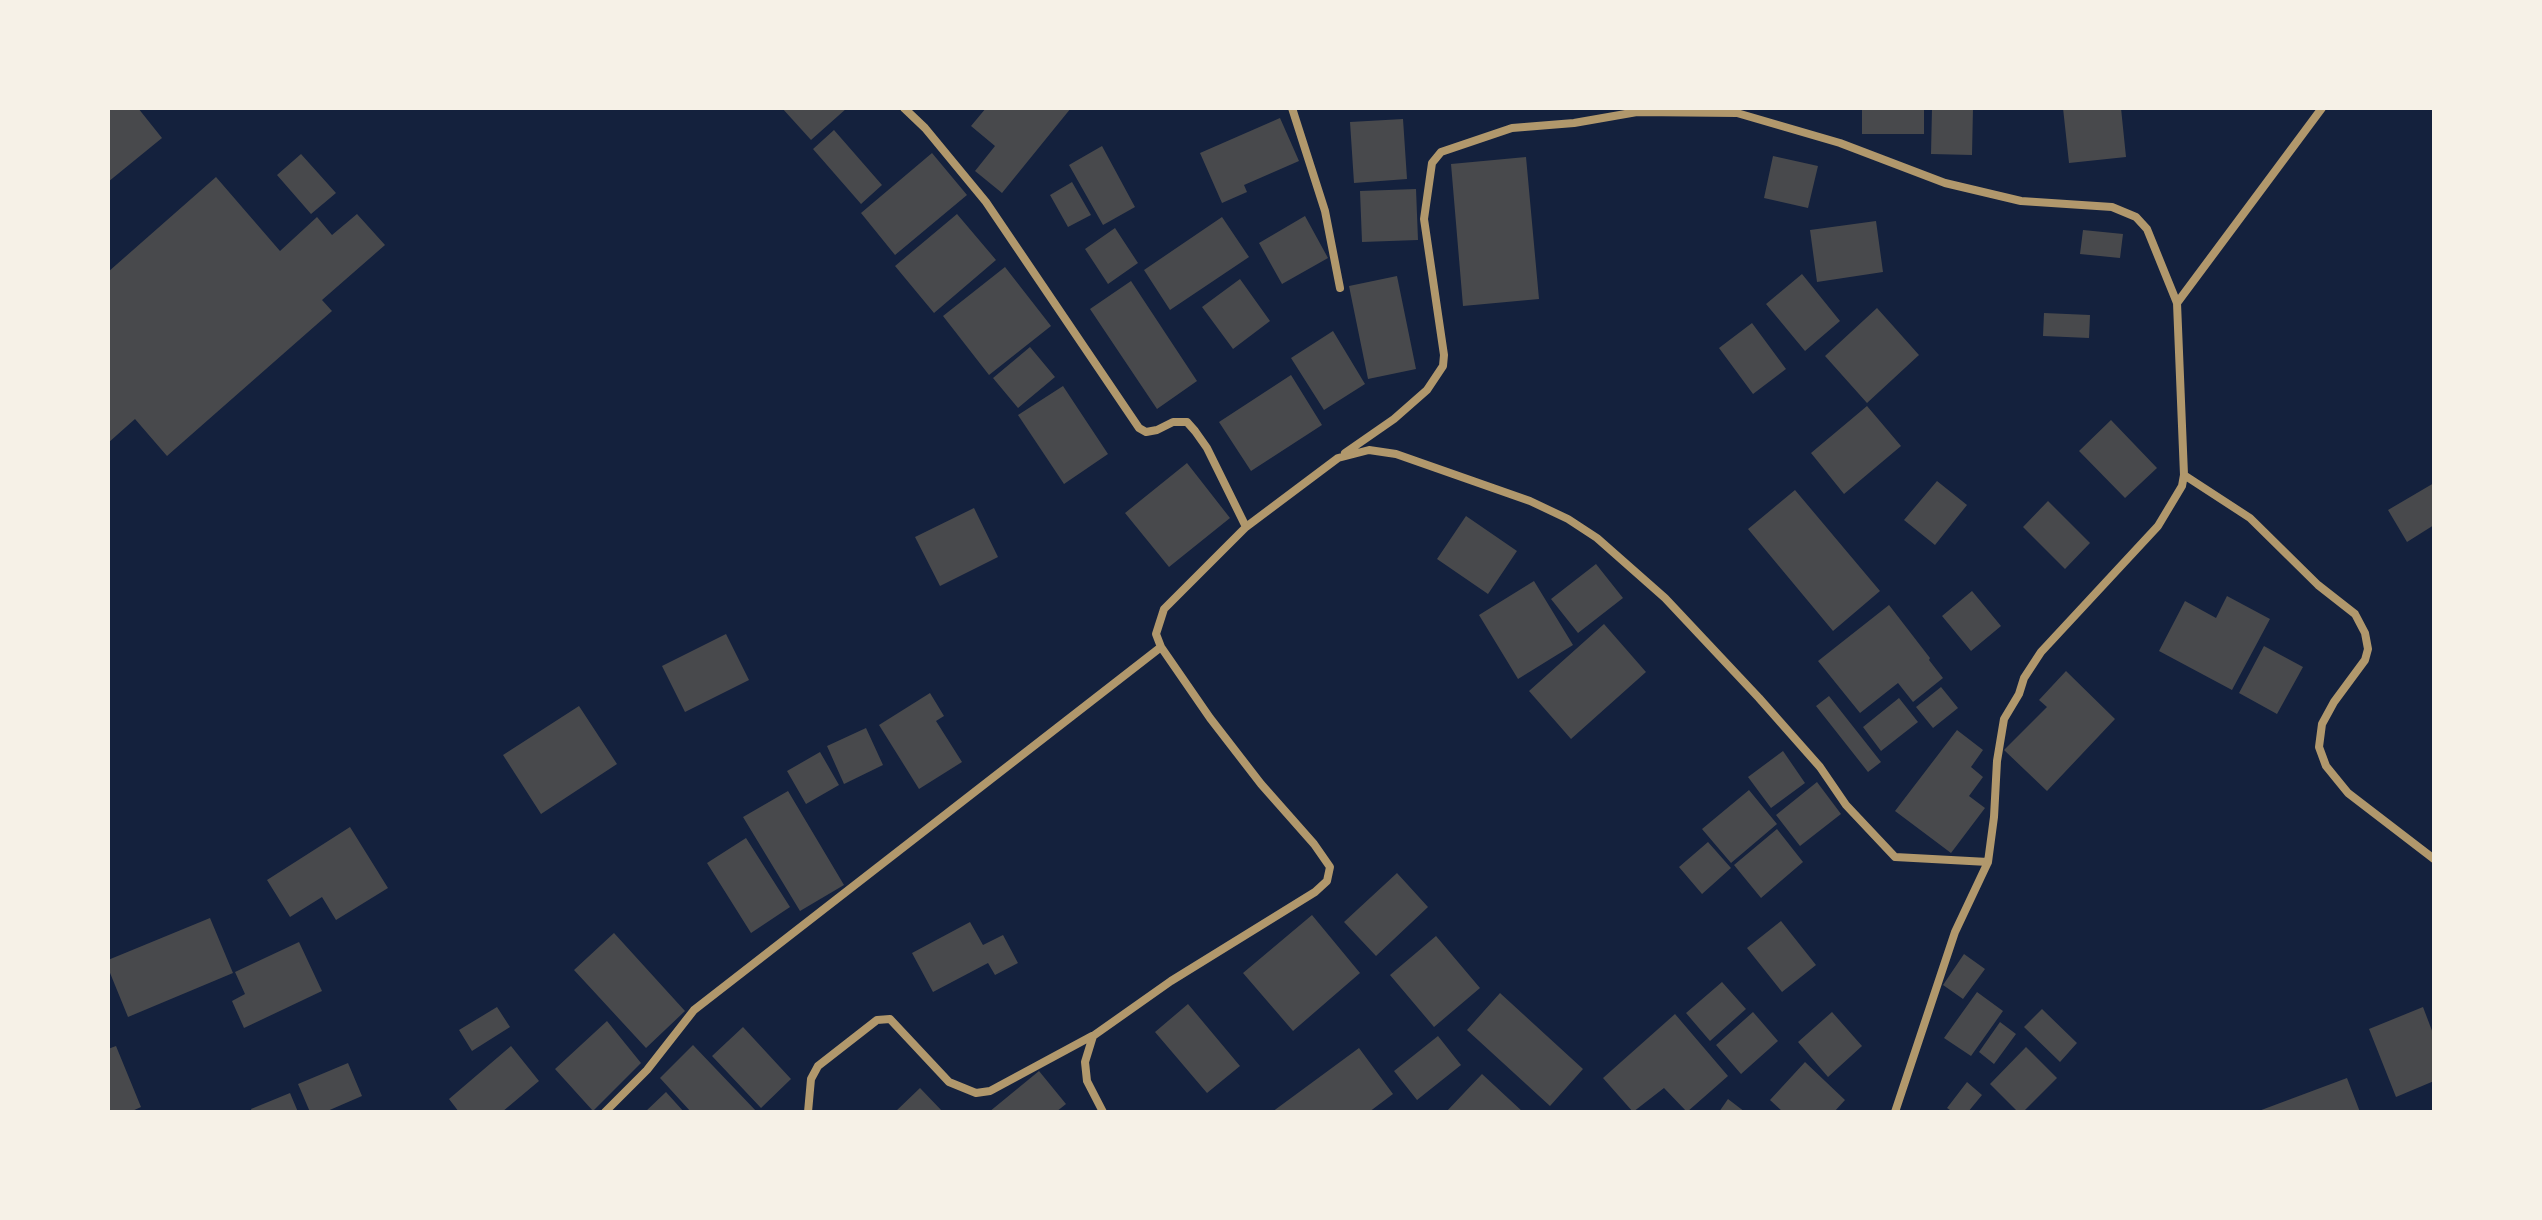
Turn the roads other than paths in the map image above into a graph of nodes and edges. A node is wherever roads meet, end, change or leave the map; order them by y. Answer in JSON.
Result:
{"nodes":[{"id":1,"x":904,"y":108,"type":"edge"},
{"id":2,"x":1292,"y":108,"type":"edge"},
{"id":3,"x":2322,"y":108,"type":"edge"},
{"id":4,"x":1340,"y":288,"type":"dead end"},
{"id":5,"x":2177,"y":303,"type":"junction"},
{"id":6,"x":1338,"y":458,"type":"junction"},
{"id":7,"x":2184,"y":475,"type":"junction"},
{"id":8,"x":1246,"y":527,"type":"junction"},
{"id":9,"x":1161,"y":647,"type":"junction"},
{"id":10,"x":2434,"y":859,"type":"edge"},
{"id":11,"x":1988,"y":862,"type":"junction"},
{"id":12,"x":1093,"y":1036,"type":"junction"},
{"id":13,"x":605,"y":1112,"type":"edge"},
{"id":14,"x":808,"y":1112,"type":"edge"},
{"id":15,"x":1103,"y":1112,"type":"edge"},
{"id":16,"x":1895,"y":1112,"type":"edge"}],
"edges":[{"from":1,"to":8,"type":"street"},
{"from":2,"to":4,"type":"street"},
{"from":3,"to":5,"type":"street"},
{"from":5,"to":6,"type":"street"},
{"from":5,"to":7,"type":"street"},
{"from":6,"to":8,"type":"street"},
{"from":6,"to":11,"type":"street"},
{"from":7,"to":10,"type":"street"},
{"from":7,"to":11,"type":"street"},
{"from":8,"to":9,"type":"street"},
{"from":9,"to":12,"type":"street"},
{"from":9,"to":13,"type":"street"},
{"from":11,"to":16,"type":"street"},
{"from":12,"to":14,"type":"street"},
{"from":12,"to":15,"type":"street"}]}
